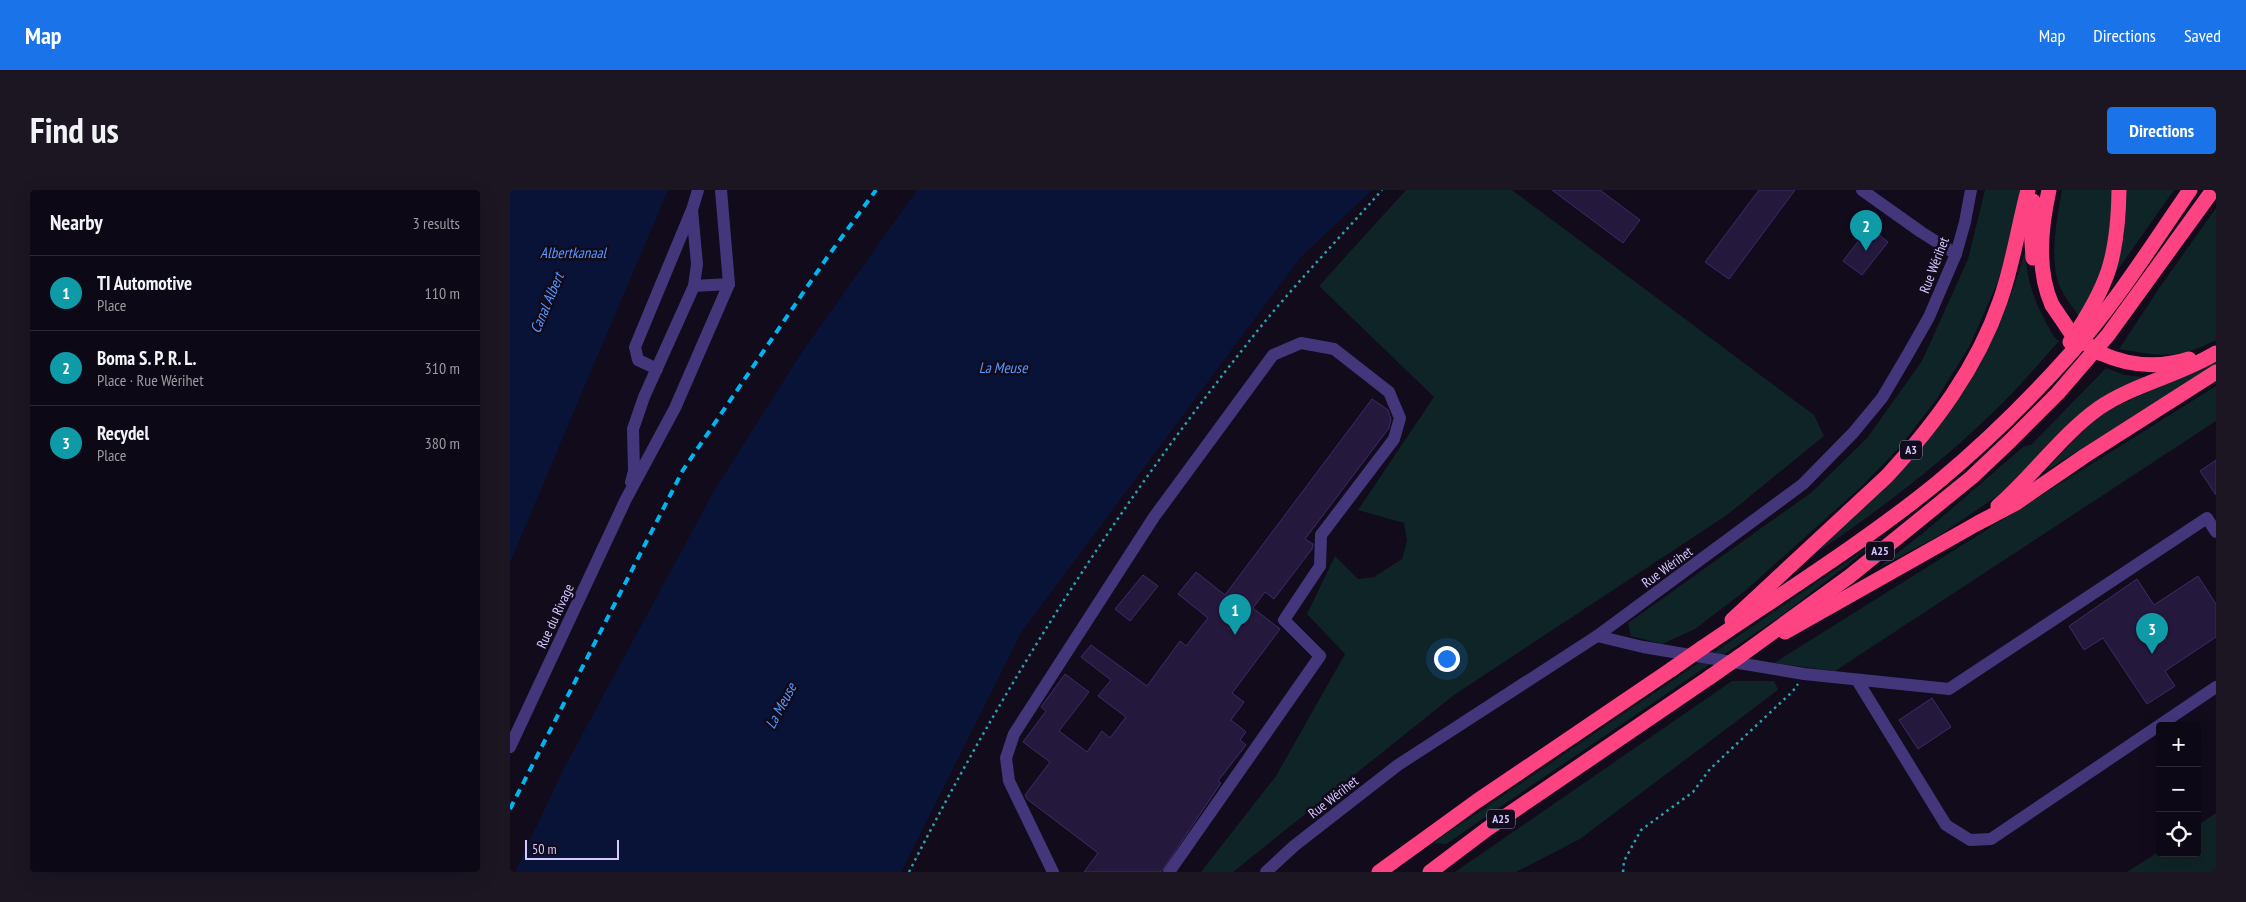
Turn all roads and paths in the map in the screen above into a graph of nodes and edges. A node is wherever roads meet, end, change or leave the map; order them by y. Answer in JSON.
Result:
{"nodes":[{"id":1,"x":698,"y":190,"type":"edge"},
{"id":2,"x":721,"y":190,"type":"edge"},
{"id":3,"x":1382,"y":190,"type":"edge"},
{"id":4,"x":1862,"y":190,"type":"edge"},
{"id":5,"x":1971,"y":190,"type":"edge"},
{"id":6,"x":2028,"y":190,"type":"edge"},
{"id":7,"x":2033,"y":190,"type":"edge"},
{"id":8,"x":2049,"y":190,"type":"edge"},
{"id":9,"x":2119,"y":190,"type":"edge"},
{"id":10,"x":2190,"y":190,"type":"edge"},
{"id":11,"x":2214,"y":190,"type":"edge"},
{"id":12,"x":692,"y":210,"type":"junction"},
{"id":13,"x":1956,"y":254,"type":"junction"},
{"id":14,"x":729,"y":284,"type":"junction"},
{"id":15,"x":694,"y":286,"type":"junction"},
{"id":16,"x":2049,"y":298,"type":"junction"},
{"id":17,"x":2216,"y":349,"type":"edge"},
{"id":18,"x":2216,"y":353,"type":"edge"},
{"id":19,"x":657,"y":369,"type":"junction"},
{"id":20,"x":2216,"y":372,"type":"edge"},
{"id":21,"x":2042,"y":385,"type":"junction"},
{"id":22,"x":626,"y":499,"type":"junction"},
{"id":23,"x":1978,"y":523,"type":"junction"},
{"id":24,"x":2216,"y":532,"type":"edge"},
{"id":25,"x":1597,"y":636,"type":"junction"},
{"id":26,"x":1702,"y":648,"type":"junction"},
{"id":27,"x":1742,"y":655,"type":"junction"},
{"id":28,"x":1804,"y":674,"type":"junction"},
{"id":29,"x":1857,"y":680,"type":"junction"},
{"id":30,"x":2216,"y":687,"type":"edge"},
{"id":31,"x":510,"y":747,"type":"edge"},
{"id":32,"x":909,"y":872,"type":"edge"},
{"id":33,"x":1053,"y":872,"type":"edge"},
{"id":34,"x":1170,"y":872,"type":"edge"},
{"id":35,"x":1266,"y":872,"type":"edge"},
{"id":36,"x":1379,"y":872,"type":"edge"},
{"id":37,"x":1430,"y":872,"type":"edge"},
{"id":38,"x":1623,"y":872,"type":"edge"}],
"edges":[{"from":1,"to":12,"type":"street"},
{"from":2,"to":14,"type":"street"},
{"from":3,"to":32,"type":"path"},
{"from":4,"to":13,"type":"street"},
{"from":5,"to":13,"type":"street","name":"Rue Wérihet"},
{"from":6,"to":26,"type":"highway","number":"A3"},
{"from":7,"to":16,"type":"highway"},
{"from":8,"to":16,"type":"highway"},
{"from":9,"to":21,"type":"highway"},
{"from":10,"to":21,"type":"highway","number":"A25"},
{"from":11,"to":27,"type":"highway","number":"A25"},
{"from":12,"to":15,"type":"street"},
{"from":12,"to":19,"type":"street"},
{"from":13,"to":25,"type":"street","name":"Rue Wérihet"},
{"from":14,"to":15,"type":"street"},
{"from":14,"to":22,"type":"street"},
{"from":15,"to":19,"type":"street"},
{"from":16,"to":17,"type":"highway","bridge":true},
{"from":18,"to":23,"type":"highway"},
{"from":19,"to":22,"type":"street"},
{"from":20,"to":23,"type":"highway"},
{"from":21,"to":26,"type":"highway","number":"A25"},
{"from":22,"to":31,"type":"street","name":"Rue du Rivage"},
{"from":23,"to":27,"type":"highway"},
{"from":24,"to":29,"type":"street"},
{"from":25,"to":28,"type":"street"},
{"from":25,"to":35,"type":"street","name":"Rue Wérihet"},
{"from":26,"to":36,"type":"highway","number":"A25","bridge":true},
{"from":27,"to":37,"type":"highway","number":"A25","bridge":true},
{"from":28,"to":29,"type":"street"},
{"from":28,"to":38,"type":"path"},
{"from":29,"to":30,"type":"street"},
{"from":33,"to":34,"type":"street"}]}
